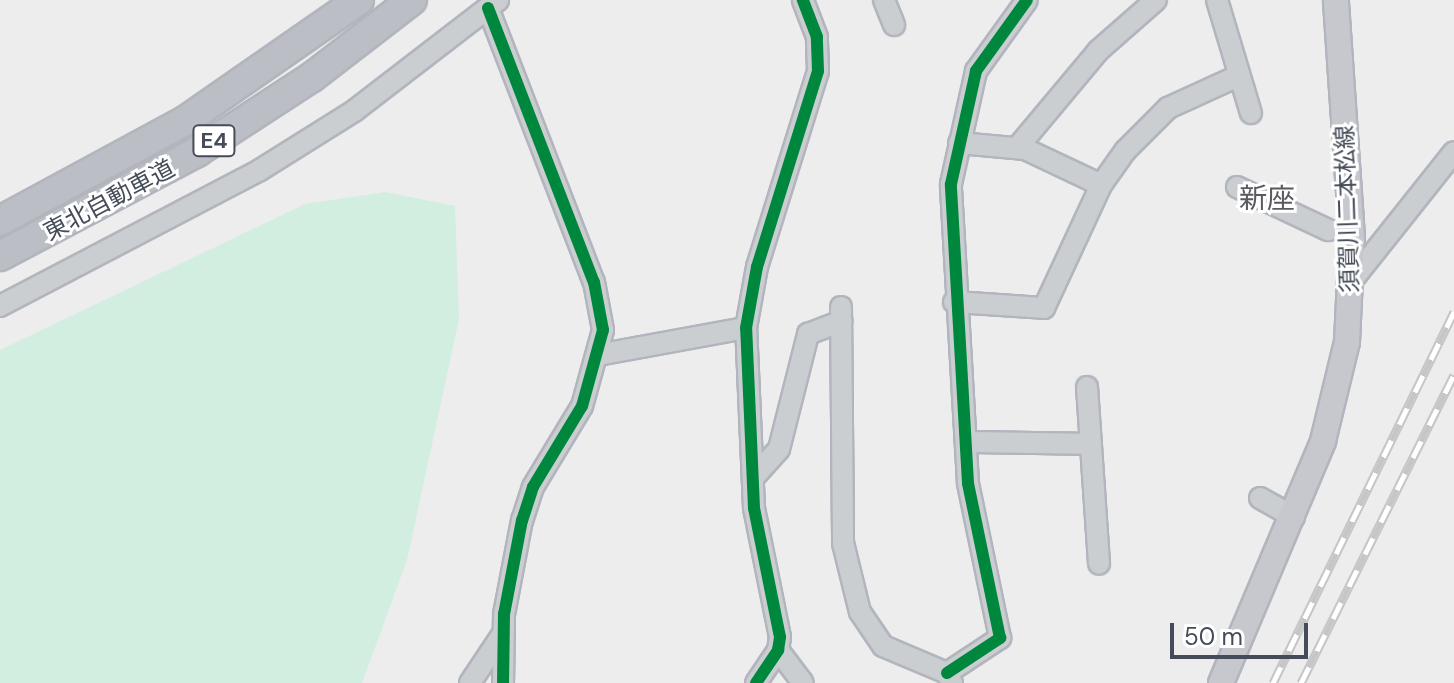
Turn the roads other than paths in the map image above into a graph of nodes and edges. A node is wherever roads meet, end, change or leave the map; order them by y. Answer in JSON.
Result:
{"nodes":[{"id":1,"x":359,"y":0,"type":"edge"},
{"id":2,"x":412,"y":0,"type":"edge"},
{"id":3,"x":803,"y":0,"type":"edge"},
{"id":4,"x":884,"y":0,"type":"edge"},
{"id":5,"x":1027,"y":0,"type":"edge"},
{"id":6,"x":1156,"y":0,"type":"edge"},
{"id":7,"x":1217,"y":0,"type":"edge"},
{"id":8,"x":1336,"y":0,"type":"edge"},
{"id":9,"x":493,"y":4,"type":"edge"},
{"id":10,"x":894,"y":25,"type":"dead end"},
{"id":11,"x":1238,"y":76,"type":"junction"},
{"id":12,"x":1251,"y":113,"type":"dead end"},
{"id":13,"x":959,"y":143,"type":"junction"},
{"id":14,"x":1017,"y":148,"type":"junction"},
{"id":15,"x":1454,"y":152,"type":"edge"},
{"id":16,"x":1101,"y":185,"type":"junction"},
{"id":17,"x":1237,"y":187,"type":"dead end"},
{"id":18,"x":0,"y":221,"type":"edge"},
{"id":19,"x":1328,"y":230,"type":"dead end"},
{"id":20,"x":0,"y":256,"type":"edge"},
{"id":21,"x":1353,"y":279,"type":"junction"},
{"id":22,"x":954,"y":302,"type":"junction"},
{"id":23,"x":0,"y":306,"type":"edge"},
{"id":24,"x":746,"y":328,"type":"junction"},
{"id":25,"x":597,"y":355,"type":"junction"},
{"id":26,"x":1087,"y":387,"type":"dead end"},
{"id":27,"x":966,"y":442,"type":"junction"},
{"id":28,"x":1087,"y":444,"type":"junction"},
{"id":29,"x":753,"y":478,"type":"junction"},
{"id":30,"x":1260,"y":498,"type":"dead end"},
{"id":31,"x":1294,"y":517,"type":"junction"},
{"id":32,"x":1099,"y":564,"type":"dead end"},
{"id":33,"x":504,"y":632,"type":"junction"},
{"id":34,"x":778,"y":650,"type":"junction"},
{"id":35,"x":950,"y":678,"type":"edge"},
{"id":36,"x":470,"y":683,"type":"edge"},
{"id":37,"x":503,"y":683,"type":"edge"},
{"id":38,"x":756,"y":683,"type":"edge"},
{"id":39,"x":803,"y":683,"type":"edge"},
{"id":40,"x":1221,"y":683,"type":"edge"}],
"edges":[{"from":1,"to":18,"type":"highway","name":"東北自動車道","number":"E4"},
{"from":2,"to":20,"type":"highway","name":"東北自動車道","number":"E4"},
{"from":3,"to":24,"type":"street"},
{"from":4,"to":10,"type":"street"},
{"from":5,"to":13,"type":"street"},
{"from":6,"to":14,"type":"street"},
{"from":7,"to":11,"type":"street"},
{"from":8,"to":21,"type":"main road","name":"須賀川二本松線"},
{"from":9,"to":23,"type":"street"},
{"from":9,"to":25,"type":"street"},
{"from":11,"to":12,"type":"street"},
{"from":11,"to":16,"type":"street"},
{"from":13,"to":14,"type":"street"},
{"from":13,"to":22,"type":"street"},
{"from":14,"to":16,"type":"street"},
{"from":15,"to":21,"type":"street"},
{"from":16,"to":22,"type":"street"},
{"from":17,"to":19,"type":"street"},
{"from":21,"to":31,"type":"main road","name":"須賀川二本松線"},
{"from":22,"to":27,"type":"street"},
{"from":24,"to":25,"type":"street"},
{"from":24,"to":29,"type":"street"},
{"from":25,"to":33,"type":"street"},
{"from":26,"to":28,"type":"street"},
{"from":27,"to":28,"type":"street"},
{"from":27,"to":35,"type":"street"},
{"from":28,"to":32,"type":"street"},
{"from":29,"to":34,"type":"street"},
{"from":29,"to":35,"type":"street"},
{"from":30,"to":31,"type":"street"},
{"from":31,"to":40,"type":"main road","name":"須賀川二本松線"},
{"from":33,"to":36,"type":"street"},
{"from":33,"to":37,"type":"street"},
{"from":34,"to":38,"type":"street"},
{"from":34,"to":39,"type":"street"}]}
